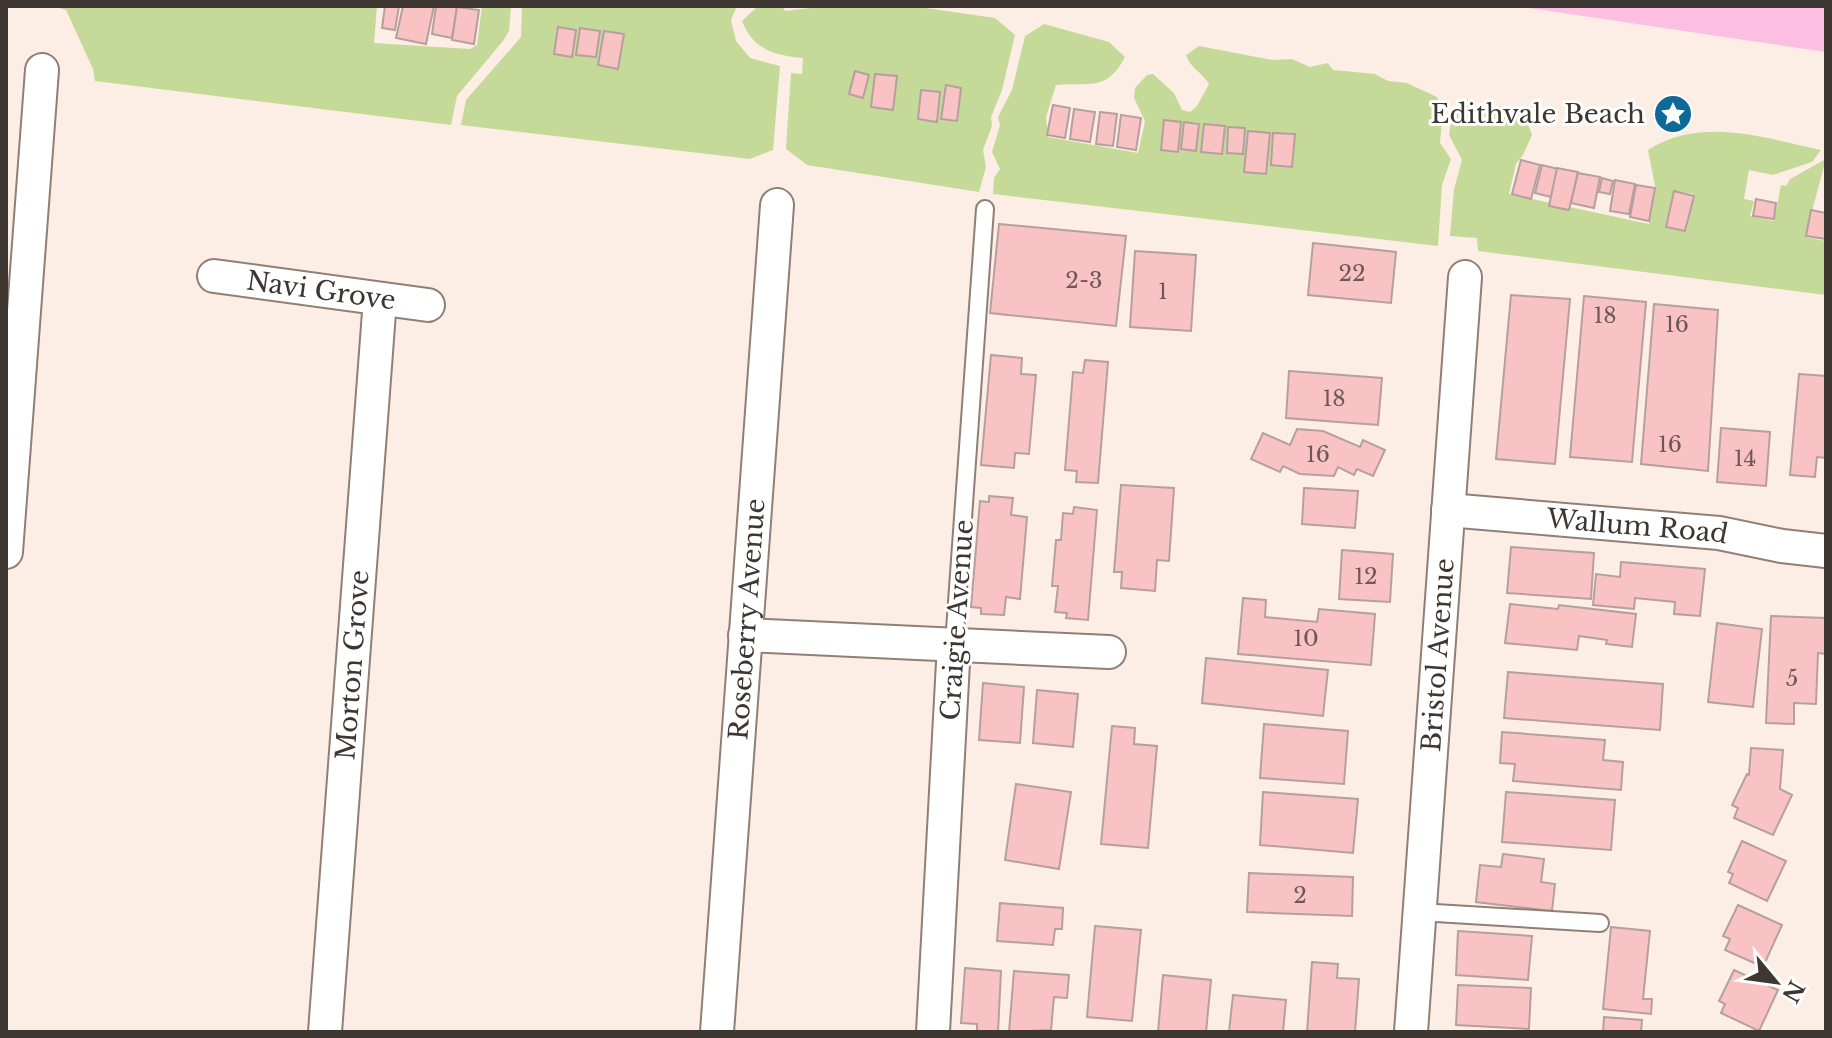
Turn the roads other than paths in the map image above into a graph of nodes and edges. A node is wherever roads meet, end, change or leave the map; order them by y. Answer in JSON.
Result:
{"nodes":[{"id":1,"x":42,"y":70,"type":"dead end"},
{"id":2,"x":777,"y":205,"type":"dead end"},
{"id":3,"x":985,"y":209,"type":"dead end"},
{"id":4,"x":214,"y":276,"type":"dead end"},
{"id":5,"x":1465,"y":277,"type":"dead end"},
{"id":6,"x":380,"y":299,"type":"junction"},
{"id":7,"x":428,"y":305,"type":"dead end"},
{"id":8,"x":15,"y":309,"type":"edge"},
{"id":9,"x":1448,"y":510,"type":"junction"},
{"id":10,"x":1826,"y":551,"type":"edge"},
{"id":11,"x":6,"y":552,"type":"edge"},
{"id":12,"x":745,"y":635,"type":"junction"},
{"id":13,"x":954,"y":644,"type":"junction"},
{"id":14,"x":1109,"y":652,"type":"dead end"},
{"id":15,"x":1419,"y":912,"type":"junction"},
{"id":16,"x":1600,"y":923,"type":"dead end"},
{"id":17,"x":325,"y":1032,"type":"edge"},
{"id":18,"x":717,"y":1032,"type":"edge"},
{"id":19,"x":933,"y":1032,"type":"edge"},
{"id":20,"x":1411,"y":1032,"type":"edge"}],
"edges":[{"from":1,"to":8,"type":"street"},
{"from":2,"to":12,"type":"street","name":"Roseberry Avenue"},
{"from":3,"to":13,"type":"lane","name":"Craigie Avenue"},
{"from":4,"to":6,"type":"street","name":"Navi Grove"},
{"from":5,"to":9,"type":"street","name":"Bristol Avenue"},
{"from":6,"to":7,"type":"street","name":"Navi Grove"},
{"from":6,"to":17,"type":"street","name":"Morton Grove"},
{"from":8,"to":11,"type":"street"},
{"from":9,"to":10,"type":"street","name":"Wallum Road"},
{"from":9,"to":15,"type":"street","name":"Bristol Avenue"},
{"from":12,"to":13,"type":"street"},
{"from":12,"to":18,"type":"street","name":"Roseberry Avenue"},
{"from":13,"to":14,"type":"street"},
{"from":13,"to":19,"type":"street","name":"Craigie Avenue"},
{"from":15,"to":16,"type":"lane"},
{"from":15,"to":20,"type":"street","name":"Bristol Avenue"}]}
